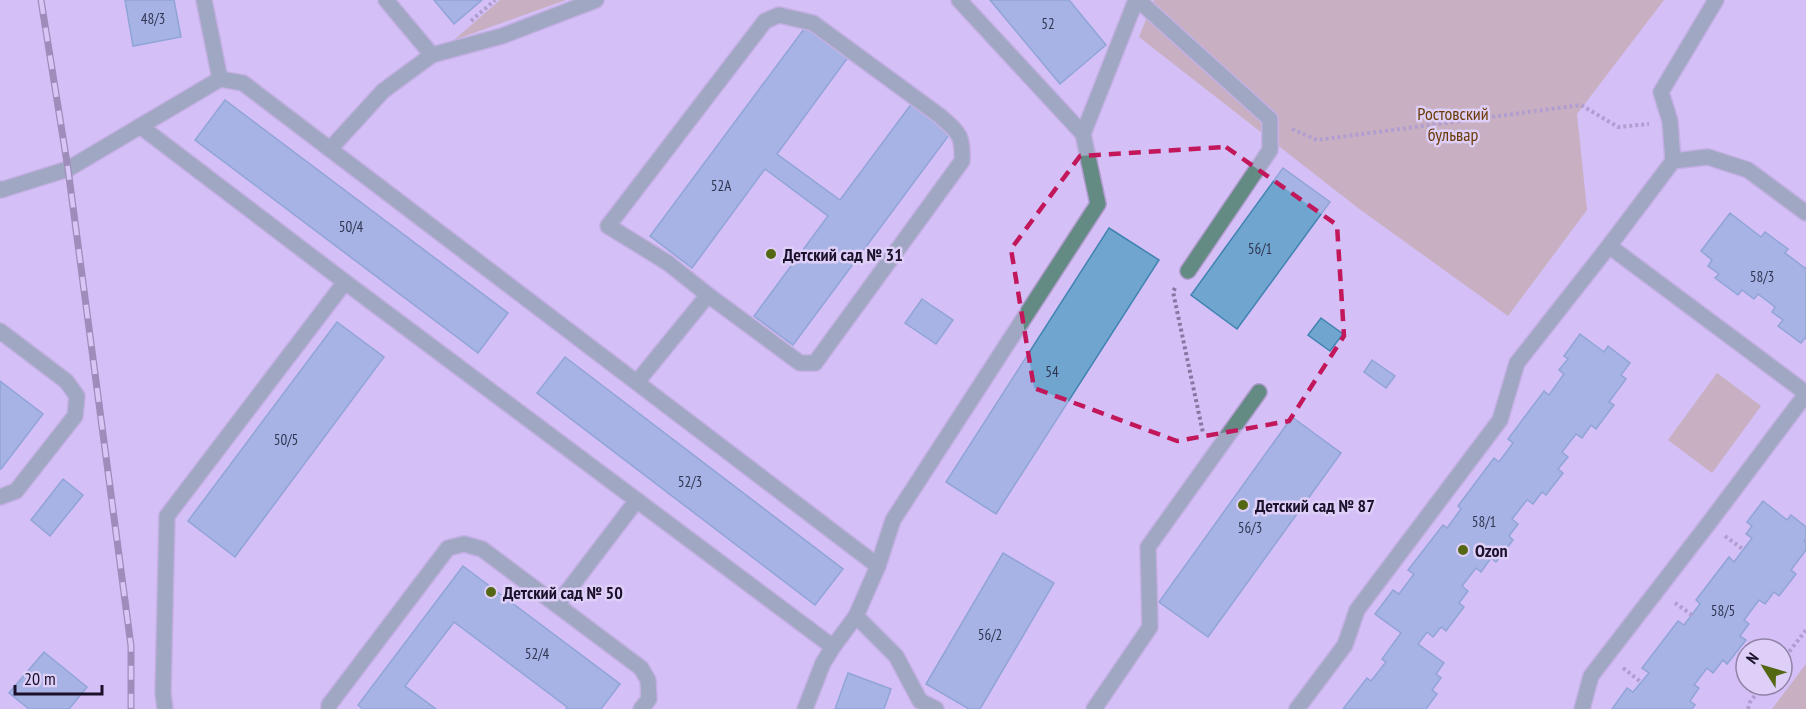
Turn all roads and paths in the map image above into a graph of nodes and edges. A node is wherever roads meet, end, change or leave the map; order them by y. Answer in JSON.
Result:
{"nodes":[{"id":1,"x":204,"y":0,"type":"edge"},
{"id":2,"x":386,"y":0,"type":"edge"},
{"id":3,"x":596,"y":0,"type":"edge"},
{"id":4,"x":959,"y":0,"type":"edge"},
{"id":5,"x":1137,"y":0,"type":"edge"},
{"id":6,"x":1716,"y":0,"type":"edge"},
{"id":7,"x":432,"y":55,"type":"junction"},
{"id":8,"x":220,"y":79,"type":"junction"},
{"id":9,"x":1270,"y":119,"type":"junction"},
{"id":10,"x":1670,"y":121,"type":"junction"},
{"id":11,"x":140,"y":126,"type":"junction"},
{"id":12,"x":1083,"y":134,"type":"junction"},
{"id":13,"x":330,"y":149,"type":"junction"},
{"id":14,"x":1673,"y":161,"type":"junction"},
{"id":15,"x":0,"y":194,"type":"edge"},
{"id":16,"x":1806,"y":213,"type":"edge"},
{"id":17,"x":1609,"y":246,"type":"junction"},
{"id":18,"x":1188,"y":271,"type":"joint"},
{"id":19,"x":345,"y":282,"type":"junction"},
{"id":20,"x":708,"y":295,"type":"junction"},
{"id":21,"x":0,"y":331,"type":"edge"},
{"id":22,"x":637,"y":382,"type":"junction"},
{"id":23,"x":1259,"y":392,"type":"dead end"},
{"id":24,"x":1806,"y":394,"type":"edge"},
{"id":25,"x":1209,"y":461,"type":"junction"},
{"id":26,"x":0,"y":497,"type":"edge"},
{"id":27,"x":637,"y":500,"type":"junction"},
{"id":28,"x":878,"y":566,"type":"junction"},
{"id":29,"x":557,"y":605,"type":"junction"},
{"id":30,"x":856,"y":616,"type":"junction"},
{"id":31,"x":1806,"y":630,"type":"edge"},
{"id":32,"x":1794,"y":646,"type":"edge"},
{"id":33,"x":833,"y":647,"type":"junction"},
{"id":34,"x":921,"y":705,"type":"edge"},
{"id":35,"x":165,"y":709,"type":"edge"},
{"id":36,"x":329,"y":709,"type":"edge"},
{"id":37,"x":641,"y":709,"type":"edge"},
{"id":38,"x":805,"y":709,"type":"edge"},
{"id":39,"x":936,"y":709,"type":"edge"},
{"id":40,"x":1094,"y":709,"type":"edge"},
{"id":41,"x":1297,"y":709,"type":"edge"},
{"id":42,"x":1582,"y":709,"type":"edge"}],
"edges":[{"from":1,"to":8,"type":"lane"},
{"from":2,"to":7,"type":"lane"},
{"from":3,"to":7,"type":"lane"},
{"from":4,"to":12,"type":"lane"},
{"from":5,"to":9,"type":"lane"},
{"from":5,"to":12,"type":"lane"},
{"from":6,"to":10,"type":"lane"},
{"from":7,"to":13,"type":"lane"},
{"from":8,"to":11,"type":"lane"},
{"from":8,"to":13,"type":"lane"},
{"from":9,"to":10,"type":"path"},
{"from":9,"to":18,"type":"lane"},
{"from":10,"to":14,"type":"lane"},
{"from":11,"to":15,"type":"lane"},
{"from":11,"to":19,"type":"lane"},
{"from":12,"to":28,"type":"lane"},
{"from":13,"to":22,"type":"lane"},
{"from":14,"to":16,"type":"lane"},
{"from":14,"to":17,"type":"lane"},
{"from":17,"to":24,"type":"lane"},
{"from":17,"to":41,"type":"lane"},
{"from":18,"to":25,"type":"path"},
{"from":19,"to":27,"type":"lane"},
{"from":19,"to":35,"type":"lane"},
{"from":20,"to":20,"type":"lane"},
{"from":20,"to":22,"type":"lane"},
{"from":21,"to":26,"type":"lane"},
{"from":22,"to":28,"type":"lane"},
{"from":23,"to":25,"type":"lane"},
{"from":24,"to":42,"type":"lane"},
{"from":25,"to":40,"type":"lane"},
{"from":27,"to":29,"type":"lane"},
{"from":27,"to":33,"type":"lane"},
{"from":28,"to":30,"type":"lane"},
{"from":29,"to":36,"type":"lane"},
{"from":29,"to":37,"type":"lane"},
{"from":30,"to":33,"type":"lane"},
{"from":30,"to":34,"type":"lane"},
{"from":31,"to":32,"type":"path"},
{"from":33,"to":38,"type":"lane"},
{"from":34,"to":39,"type":"lane"}]}
